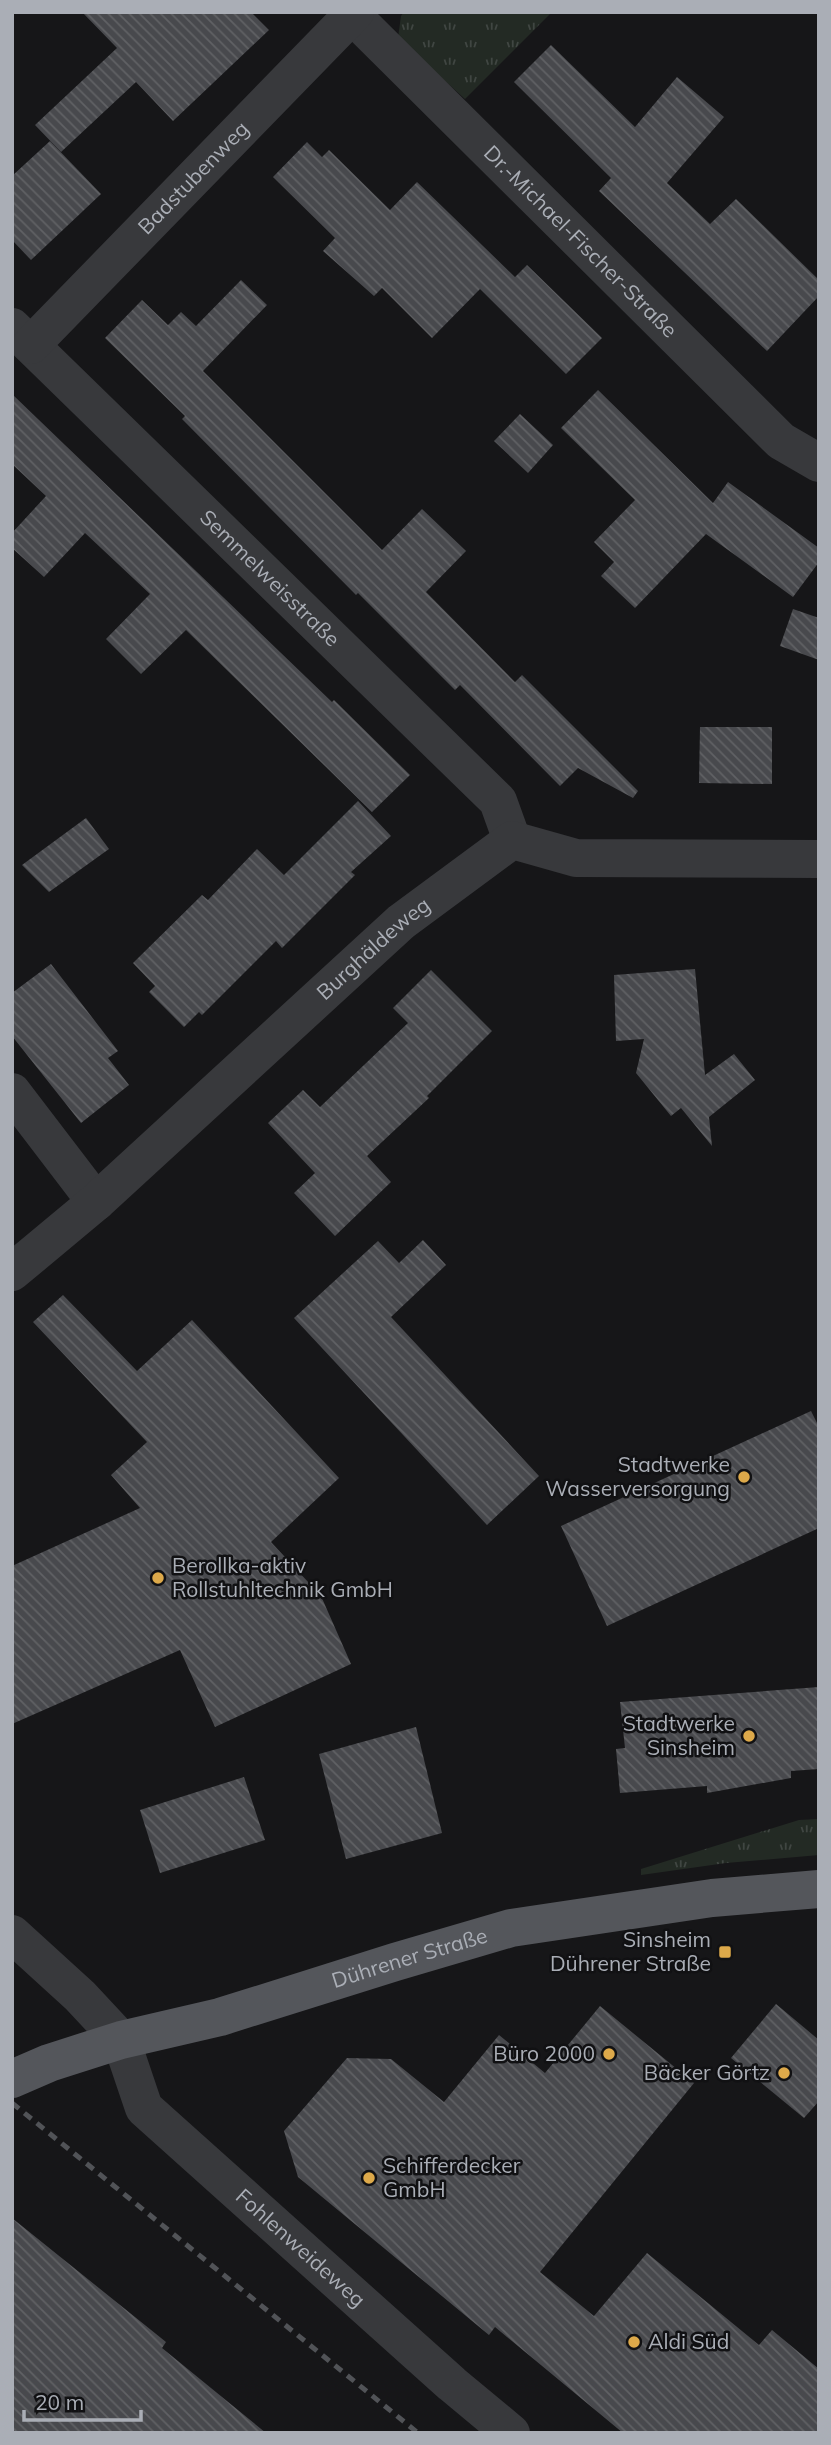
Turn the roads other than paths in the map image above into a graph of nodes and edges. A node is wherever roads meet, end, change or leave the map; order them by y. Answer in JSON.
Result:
{"nodes":[{"id":1,"x":352,"y":13,"type":"edge"},
{"id":2,"x":22,"y":336,"type":"edge"},
{"id":3,"x":819,"y":463,"type":"edge"},
{"id":4,"x":512,"y":840,"type":"junction"},
{"id":5,"x":819,"y":859,"type":"edge"},
{"id":6,"x":12,"y":1092,"type":"edge"},
{"id":7,"x":96,"y":1202,"type":"junction"},
{"id":8,"x":12,"y":1272,"type":"edge"},
{"id":9,"x":819,"y":1888,"type":"edge"},
{"id":10,"x":12,"y":1934,"type":"edge"},
{"id":11,"x":121,"y":2040,"type":"junction"},
{"id":12,"x":12,"y":2079,"type":"edge"},
{"id":13,"x":511,"y":2433,"type":"edge"}],
"edges":[{"from":1,"to":2,"type":"street","name":"Badstubenweg"},
{"from":1,"to":3,"type":"street","name":"Dr.-Michael-Fischer-Straße"},
{"from":2,"to":4,"type":"street","name":"Semmelweisstraße"},
{"from":4,"to":5,"type":"street"},
{"from":4,"to":7,"type":"street","name":"Burghäldeweg"},
{"from":6,"to":7,"type":"street"},
{"from":7,"to":8,"type":"street","name":"Burghäldeweg"},
{"from":9,"to":11,"type":"main road","name":"Dührener Straße"},
{"from":10,"to":11,"type":"street"},
{"from":11,"to":12,"type":"main road","name":"Dührener Straße"},
{"from":11,"to":13,"type":"street","name":"Fohlenweideweg"}]}
